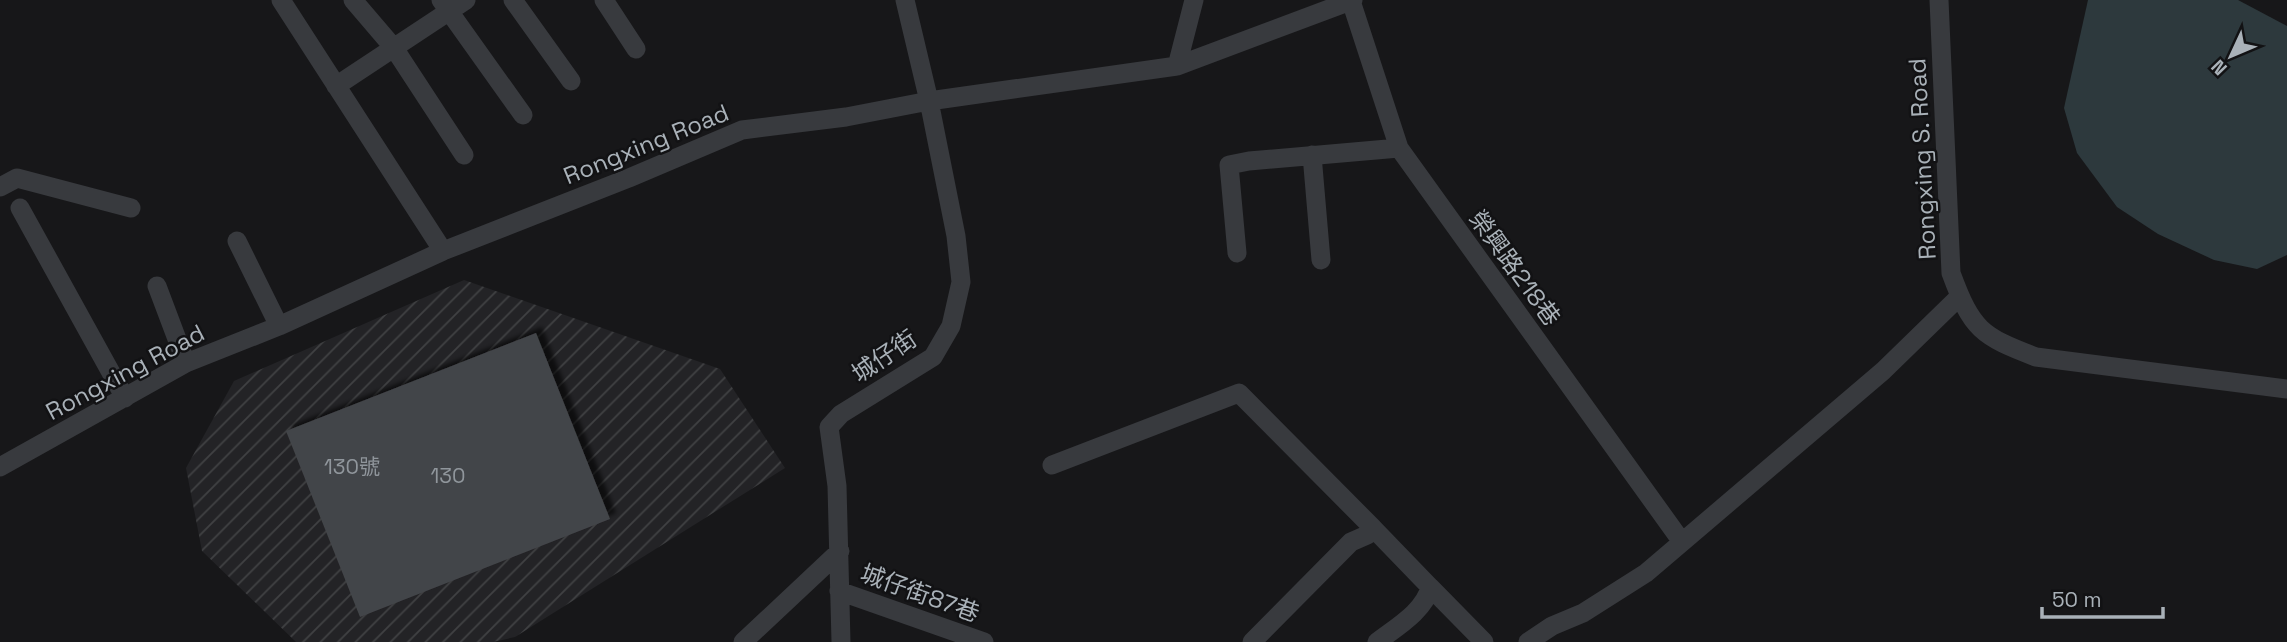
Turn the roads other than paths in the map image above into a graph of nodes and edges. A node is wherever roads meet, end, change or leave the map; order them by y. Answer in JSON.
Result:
{"nodes":[{"id":1,"x":281,"y":0,"type":"edge"},
{"id":2,"x":353,"y":0,"type":"edge"},
{"id":3,"x":513,"y":0,"type":"edge"},
{"id":4,"x":604,"y":0,"type":"edge"},
{"id":5,"x":905,"y":0,"type":"edge"},
{"id":6,"x":1194,"y":0,"type":"edge"},
{"id":7,"x":1939,"y":0,"type":"edge"},
{"id":8,"x":1352,"y":1,"type":"edge"},
{"id":9,"x":452,"y":4,"type":"edge"},
{"id":10,"x":394,"y":48,"type":"junction"},
{"id":11,"x":636,"y":49,"type":"dead end"},
{"id":12,"x":1177,"y":66,"type":"junction"},
{"id":13,"x":571,"y":81,"type":"dead end"},
{"id":14,"x":336,"y":86,"type":"junction"},
{"id":15,"x":929,"y":102,"type":"junction"},
{"id":16,"x":523,"y":116,"type":"dead end"},
{"id":17,"x":1399,"y":148,"type":"junction"},
{"id":18,"x":464,"y":155,"type":"dead end"},
{"id":19,"x":1312,"y":155,"type":"junction"},
{"id":20,"x":0,"y":187,"type":"edge"},
{"id":21,"x":20,"y":208,"type":"dead end"},
{"id":22,"x":131,"y":208,"type":"dead end"},
{"id":23,"x":237,"y":241,"type":"dead end"},
{"id":24,"x":443,"y":251,"type":"junction"},
{"id":25,"x":1237,"y":253,"type":"dead end"},
{"id":26,"x":1321,"y":260,"type":"dead end"},
{"id":27,"x":157,"y":286,"type":"dead end"},
{"id":28,"x":1960,"y":296,"type":"junction"},
{"id":29,"x":279,"y":326,"type":"junction"},
{"id":30,"x":186,"y":363,"type":"junction"},
{"id":31,"x":2287,"y":389,"type":"edge"},
{"id":32,"x":125,"y":398,"type":"junction"},
{"id":33,"x":1052,"y":465,"type":"dead end"},
{"id":34,"x":0,"y":467,"type":"edge"},
{"id":35,"x":1373,"y":528,"type":"junction"},
{"id":36,"x":1682,"y":542,"type":"junction"},
{"id":37,"x":840,"y":569,"type":"junction"},
{"id":38,"x":1430,"y":587,"type":"junction"},
{"id":39,"x":743,"y":642,"type":"edge"},
{"id":40,"x":841,"y":642,"type":"edge"},
{"id":41,"x":984,"y":642,"type":"edge"},
{"id":42,"x":1252,"y":642,"type":"edge"},
{"id":43,"x":1377,"y":642,"type":"edge"},
{"id":44,"x":1484,"y":642,"type":"edge"},
{"id":45,"x":1528,"y":642,"type":"edge"}],
"edges":[{"from":1,"to":14,"type":"street"},
{"from":2,"to":10,"type":"street"},
{"from":3,"to":13,"type":"street"},
{"from":4,"to":11,"type":"street"},
{"from":5,"to":15,"type":"street"},
{"from":6,"to":12,"type":"street"},
{"from":7,"to":28,"type":"street","name":"Rongxing S. Road"},
{"from":8,"to":12,"type":"street","name":"Rongxing Road"},
{"from":8,"to":17,"type":"street","name":"榮興路218巷"},
{"from":9,"to":10,"type":"street"},
{"from":9,"to":16,"type":"street"},
{"from":10,"to":14,"type":"street"},
{"from":10,"to":18,"type":"street"},
{"from":12,"to":15,"type":"street","name":"Rongxing Road"},
{"from":14,"to":24,"type":"street"},
{"from":15,"to":24,"type":"street","name":"Rongxing Road"},
{"from":15,"to":37,"type":"street","name":"城仔街"},
{"from":17,"to":19,"type":"street"},
{"from":17,"to":36,"type":"street","name":"榮興路218巷"},
{"from":19,"to":25,"type":"street"},
{"from":19,"to":26,"type":"street"},
{"from":20,"to":22,"type":"street"},
{"from":21,"to":32,"type":"street"},
{"from":23,"to":29,"type":"street"},
{"from":24,"to":29,"type":"street","name":"Rongxing Road"},
{"from":27,"to":30,"type":"street"},
{"from":28,"to":31,"type":"street","name":"Rongxing S. Road"},
{"from":28,"to":36,"type":"street"},
{"from":29,"to":30,"type":"street","name":"Rongxing Road"},
{"from":30,"to":32,"type":"street","name":"Rongxing Road"},
{"from":32,"to":34,"type":"street","name":"Rongxing Road"},
{"from":33,"to":35,"type":"street"},
{"from":35,"to":38,"type":"street"},
{"from":35,"to":42,"type":"street"},
{"from":36,"to":45,"type":"street"},
{"from":37,"to":39,"type":"street"},
{"from":37,"to":40,"type":"street","name":"城仔街"},
{"from":37,"to":41,"type":"street","name":"城仔街87巷"},
{"from":38,"to":43,"type":"street"},
{"from":38,"to":44,"type":"street"}]}
